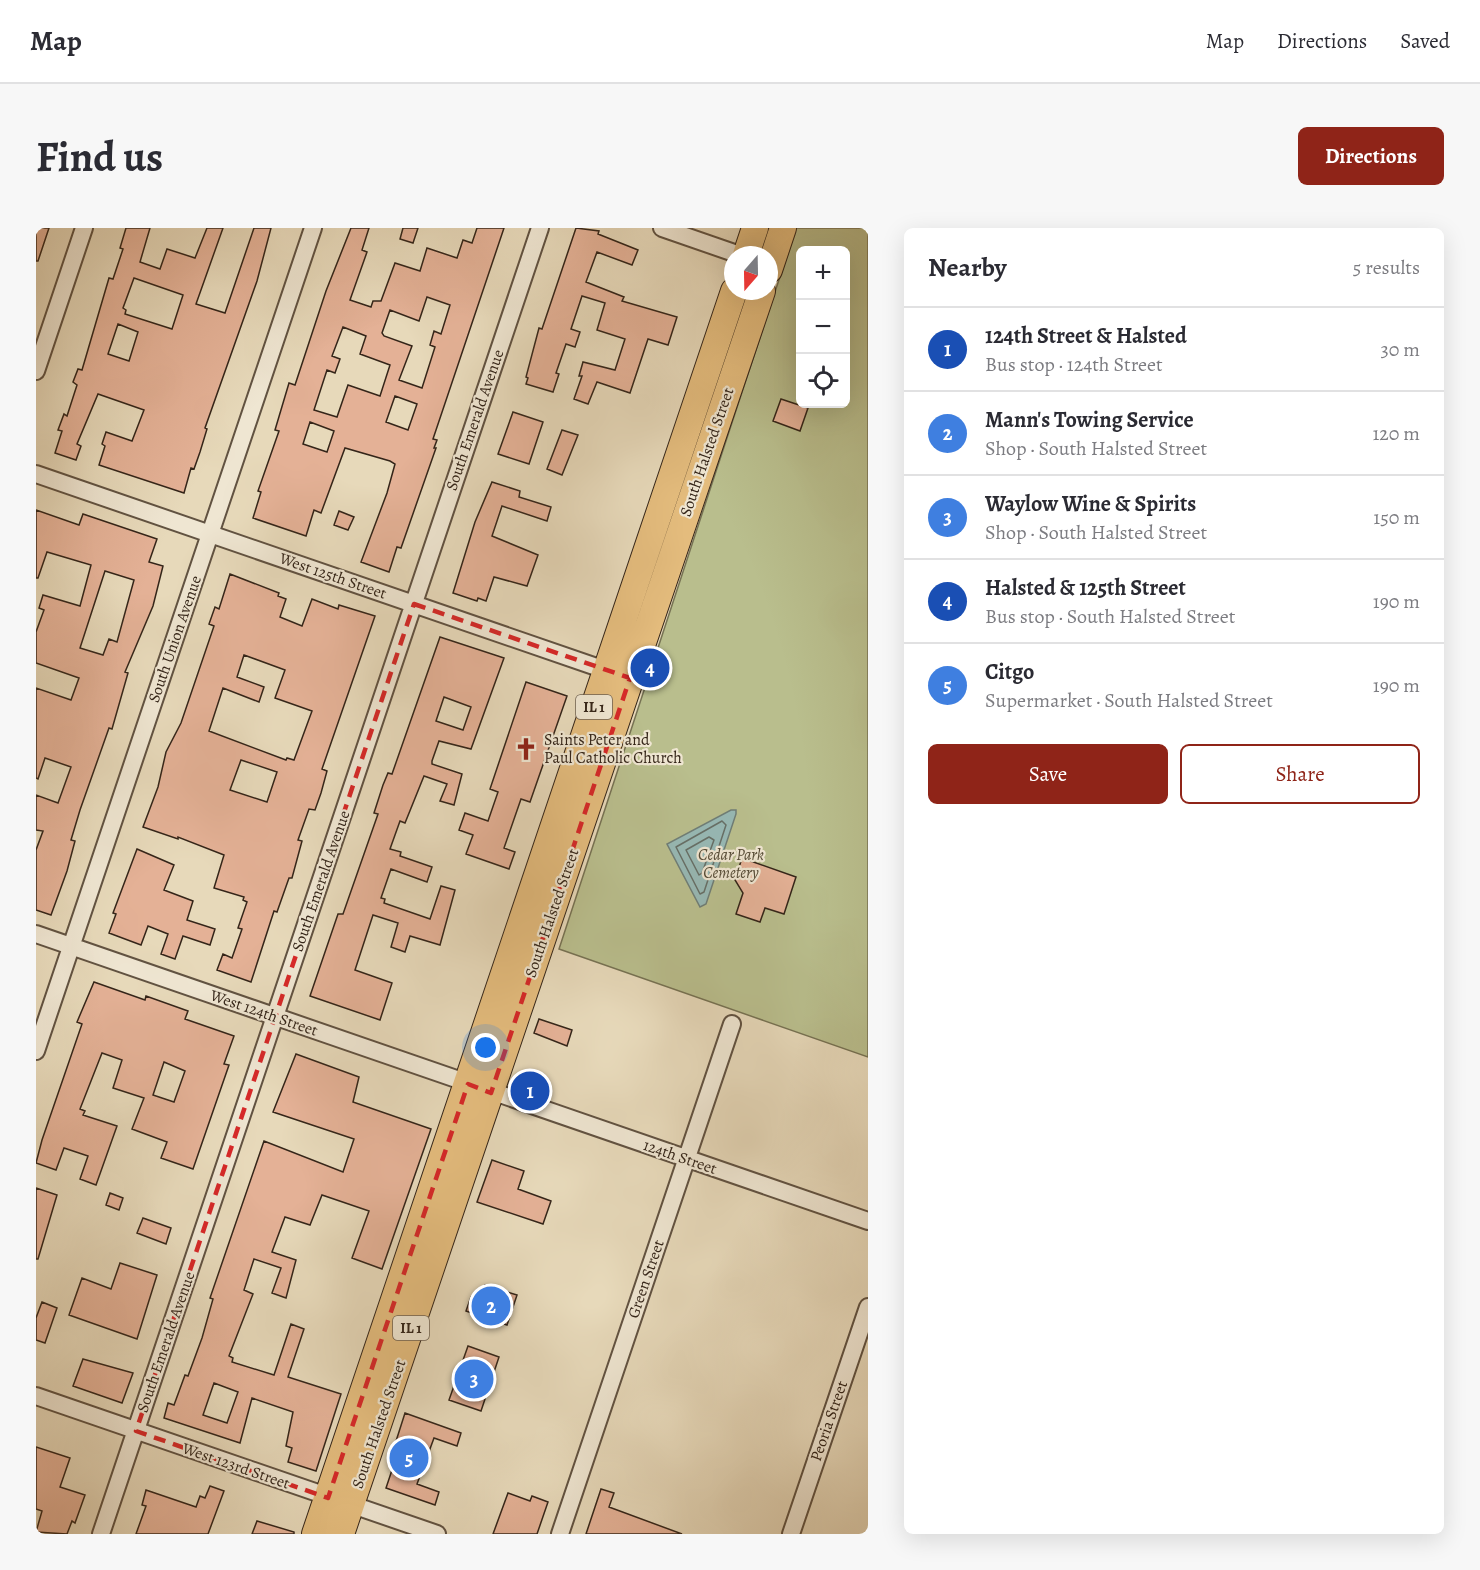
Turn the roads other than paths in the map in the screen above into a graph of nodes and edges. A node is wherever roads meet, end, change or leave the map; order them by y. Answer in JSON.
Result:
{"nodes":[{"id":1,"x":84,"y":228,"type":"edge"},
{"id":2,"x":313,"y":228,"type":"edge"},
{"id":3,"x":540,"y":228,"type":"edge"},
{"id":4,"x":662,"y":228,"type":"edge"},
{"id":5,"x":755,"y":228,"type":"edge"},
{"id":6,"x":783,"y":228,"type":"edge"},
{"id":7,"x":749,"y":246,"type":"edge"},
{"id":8,"x":777,"y":246,"type":"edge"},
{"id":9,"x":724,"y":249,"type":"edge"},
{"id":10,"x":731,"y":300,"type":"edge"},
{"id":11,"x":759,"y":300,"type":"edge"},
{"id":12,"x":36,"y":371,"type":"edge"},
{"id":13,"x":36,"y":474,"type":"edge"},
{"id":14,"x":211,"y":534,"type":"junction"},
{"id":15,"x":414,"y":604,"type":"junction"},
{"id":16,"x":618,"y":674,"type":"junction"},
{"id":17,"x":36,"y":934,"type":"edge"},
{"id":18,"x":71,"y":946,"type":"junction"},
{"id":19,"x":275,"y":1017,"type":"junction"},
{"id":20,"x":732,"y":1024,"type":"dead end"},
{"id":21,"x":36,"y":1051,"type":"edge"},
{"id":22,"x":468,"y":1084,"type":"junction"},
{"id":23,"x":491,"y":1093,"type":"junction"},
{"id":24,"x":687,"y":1159,"type":"junction"},
{"id":25,"x":868,"y":1221,"type":"edge"},
{"id":26,"x":868,"y":1307,"type":"edge"},
{"id":27,"x":36,"y":1396,"type":"edge"},
{"id":28,"x":136,"y":1431,"type":"junction"},
{"id":29,"x":339,"y":1502,"type":"junction"},
{"id":30,"x":101,"y":1534,"type":"edge"},
{"id":31,"x":315,"y":1534,"type":"edge"},
{"id":32,"x":341,"y":1534,"type":"edge"},
{"id":33,"x":436,"y":1534,"type":"edge"},
{"id":34,"x":560,"y":1534,"type":"edge"},
{"id":35,"x":790,"y":1534,"type":"edge"}],
"edges":[{"from":1,"to":12,"type":"street"},
{"from":2,"to":14,"type":"street","name":"South Union Avenue"},
{"from":3,"to":15,"type":"street","name":"South Emerald Avenue"},
{"from":4,"to":9,"type":"street"},
{"from":5,"to":7,"type":"main road"},
{"from":6,"to":8,"type":"main road"},
{"from":10,"to":16,"type":"main road","name":"South Halsted Street","number":"IL 1"},
{"from":11,"to":16,"type":"main road","name":"South Halsted Street","number":"IL 1"},
{"from":13,"to":14,"type":"street","name":"West 125th Street"},
{"from":14,"to":15,"type":"street","name":"West 125th Street"},
{"from":14,"to":18,"type":"street","name":"South Union Avenue"},
{"from":15,"to":16,"type":"street","name":"West 125th Street"},
{"from":15,"to":19,"type":"street","name":"South Emerald Avenue"},
{"from":16,"to":22,"type":"main road","name":"South Halsted Street","number":"IL 1"},
{"from":16,"to":23,"type":"main road","name":"South Halsted Street","number":"IL 1"},
{"from":17,"to":18,"type":"street","name":"West 124th Street"},
{"from":18,"to":19,"type":"street","name":"West 124th Street"},
{"from":18,"to":21,"type":"street","name":"South Union Avenue"},
{"from":19,"to":22,"type":"street","name":"West 124th Street"},
{"from":19,"to":28,"type":"street","name":"South Emerald Avenue"},
{"from":20,"to":24,"type":"street","name":"Green Street"},
{"from":22,"to":23,"type":"street","name":"West 124th Street"},
{"from":22,"to":29,"type":"main road","name":"South Halsted Street","number":"IL 1"},
{"from":23,"to":24,"type":"street","name":"124th Street"},
{"from":23,"to":29,"type":"main road","name":"South Halsted Street","number":"IL 1"},
{"from":24,"to":25,"type":"street","name":"124th Street"},
{"from":24,"to":34,"type":"street","name":"Green Street"},
{"from":26,"to":35,"type":"street","name":"Peoria Street"},
{"from":27,"to":28,"type":"street","name":"West 123rd Street"},
{"from":28,"to":29,"type":"street","name":"West 123rd Street"},
{"from":28,"to":30,"type":"street","name":"South Emerald Avenue"},
{"from":29,"to":31,"type":"main road","name":"South Halsted Street","number":"IL 1"},
{"from":29,"to":32,"type":"main road","name":"South Halsted Street","number":"IL 1"},
{"from":29,"to":33,"type":"street","name":"West 123rd Street"}]}
